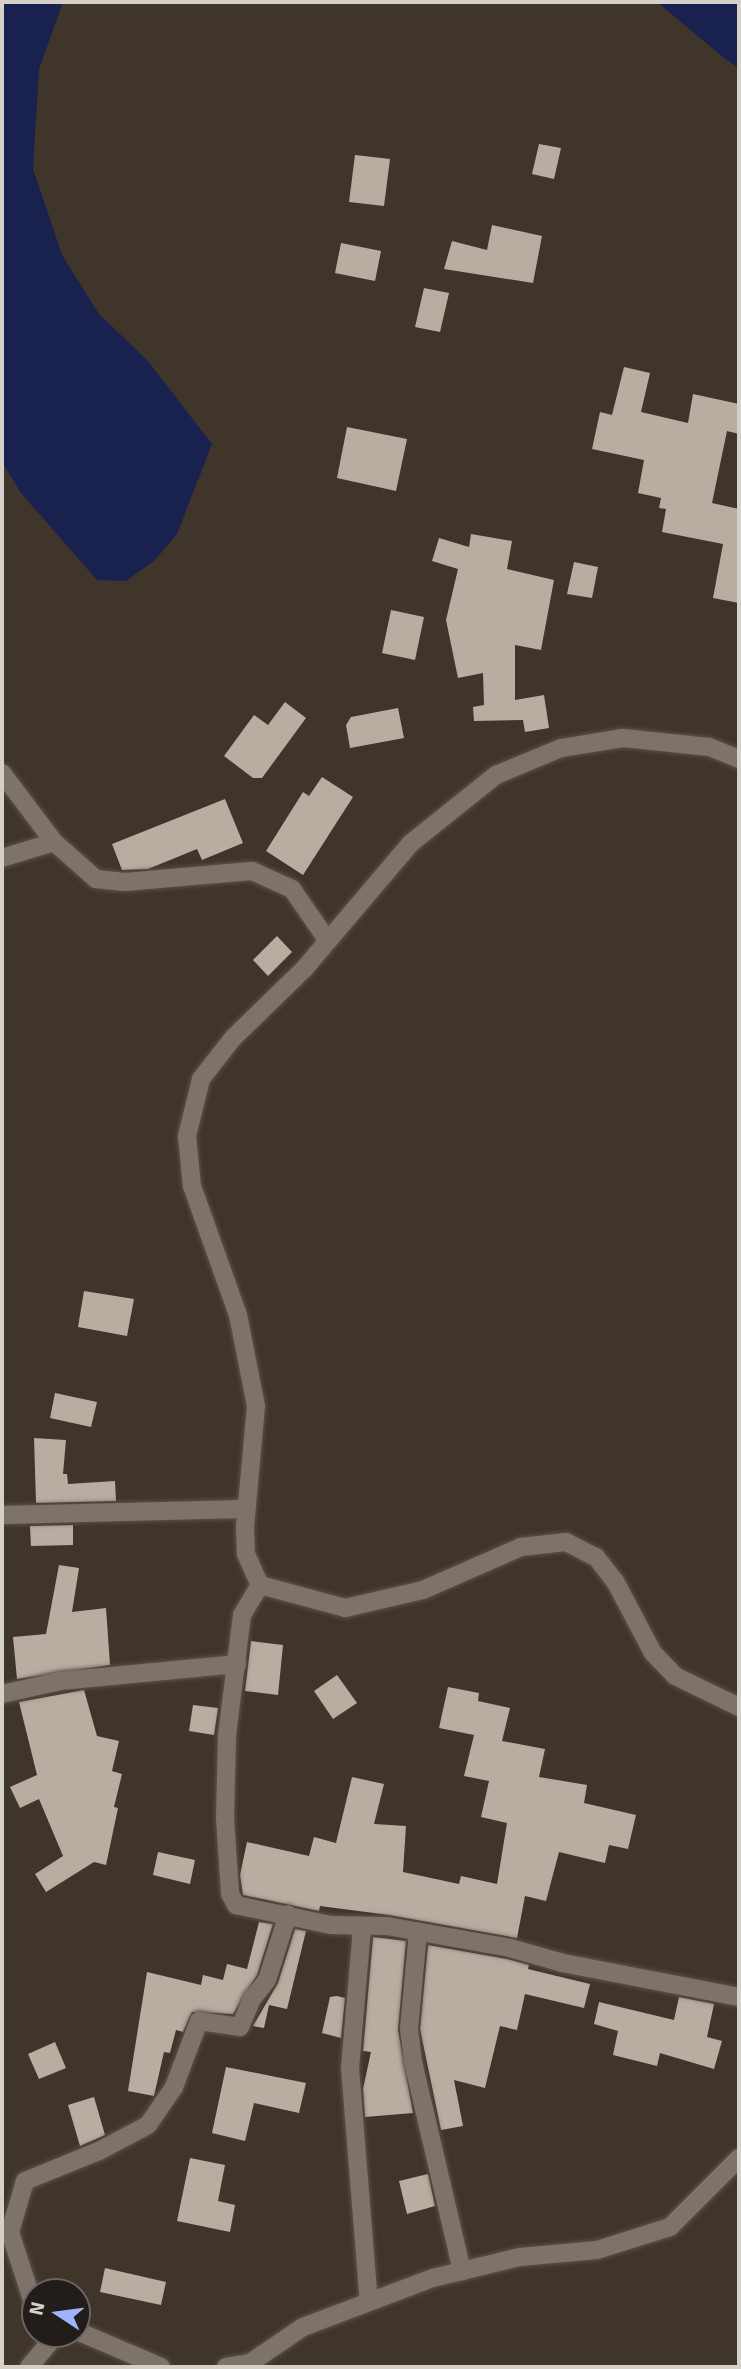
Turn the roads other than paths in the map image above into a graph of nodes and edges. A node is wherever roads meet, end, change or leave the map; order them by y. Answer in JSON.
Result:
{"nodes":[{"id":1,"x":739,"y":759,"type":"edge"},
{"id":2,"x":2,"y":773,"type":"edge"},
{"id":3,"x":54,"y":842,"type":"junction"},
{"id":4,"x":2,"y":858,"type":"edge"},
{"id":5,"x":328,"y":941,"type":"junction"},
{"id":6,"x":245,"y":1509,"type":"junction"},
{"id":7,"x":2,"y":1515,"type":"edge"},
{"id":8,"x":260,"y":1585,"type":"junction"},
{"id":9,"x":237,"y":1664,"type":"junction"},
{"id":10,"x":2,"y":1694,"type":"edge"},
{"id":11,"x":739,"y":1707,"type":"edge"},
{"id":12,"x":288,"y":1914,"type":"junction"},
{"id":13,"x":362,"y":1928,"type":"junction"},
{"id":14,"x":418,"y":1932,"type":"junction"},
{"id":15,"x":739,"y":1997,"type":"edge"},
{"id":16,"x":739,"y":2158,"type":"edge"},
{"id":17,"x":462,"y":2271,"type":"junction"},
{"id":18,"x":25,"y":2278,"type":"edge"},
{"id":19,"x":369,"y":2302,"type":"junction"},
{"id":20,"x":91,"y":2337,"type":"edge"},
{"id":21,"x":46,"y":2348,"type":"edge"},
{"id":22,"x":29,"y":2367,"type":"edge"},
{"id":23,"x":161,"y":2367,"type":"edge"},
{"id":24,"x":226,"y":2367,"type":"edge"}],
"edges":[{"from":1,"to":5,"type":"street"},
{"from":2,"to":3,"type":"street"},
{"from":3,"to":4,"type":"street"},
{"from":3,"to":5,"type":"street"},
{"from":5,"to":6,"type":"street"},
{"from":6,"to":7,"type":"street"},
{"from":6,"to":8,"type":"street"},
{"from":8,"to":9,"type":"street"},
{"from":8,"to":11,"type":"street"},
{"from":9,"to":10,"type":"street"},
{"from":9,"to":12,"type":"street"},
{"from":12,"to":13,"type":"street"},
{"from":12,"to":18,"type":"street"},
{"from":13,"to":14,"type":"street"},
{"from":13,"to":19,"type":"street"},
{"from":14,"to":15,"type":"street"},
{"from":14,"to":17,"type":"street"},
{"from":16,"to":17,"type":"street"},
{"from":17,"to":19,"type":"street"},
{"from":19,"to":24,"type":"street"},
{"from":20,"to":23,"type":"street"},
{"from":21,"to":22,"type":"street"}]}
